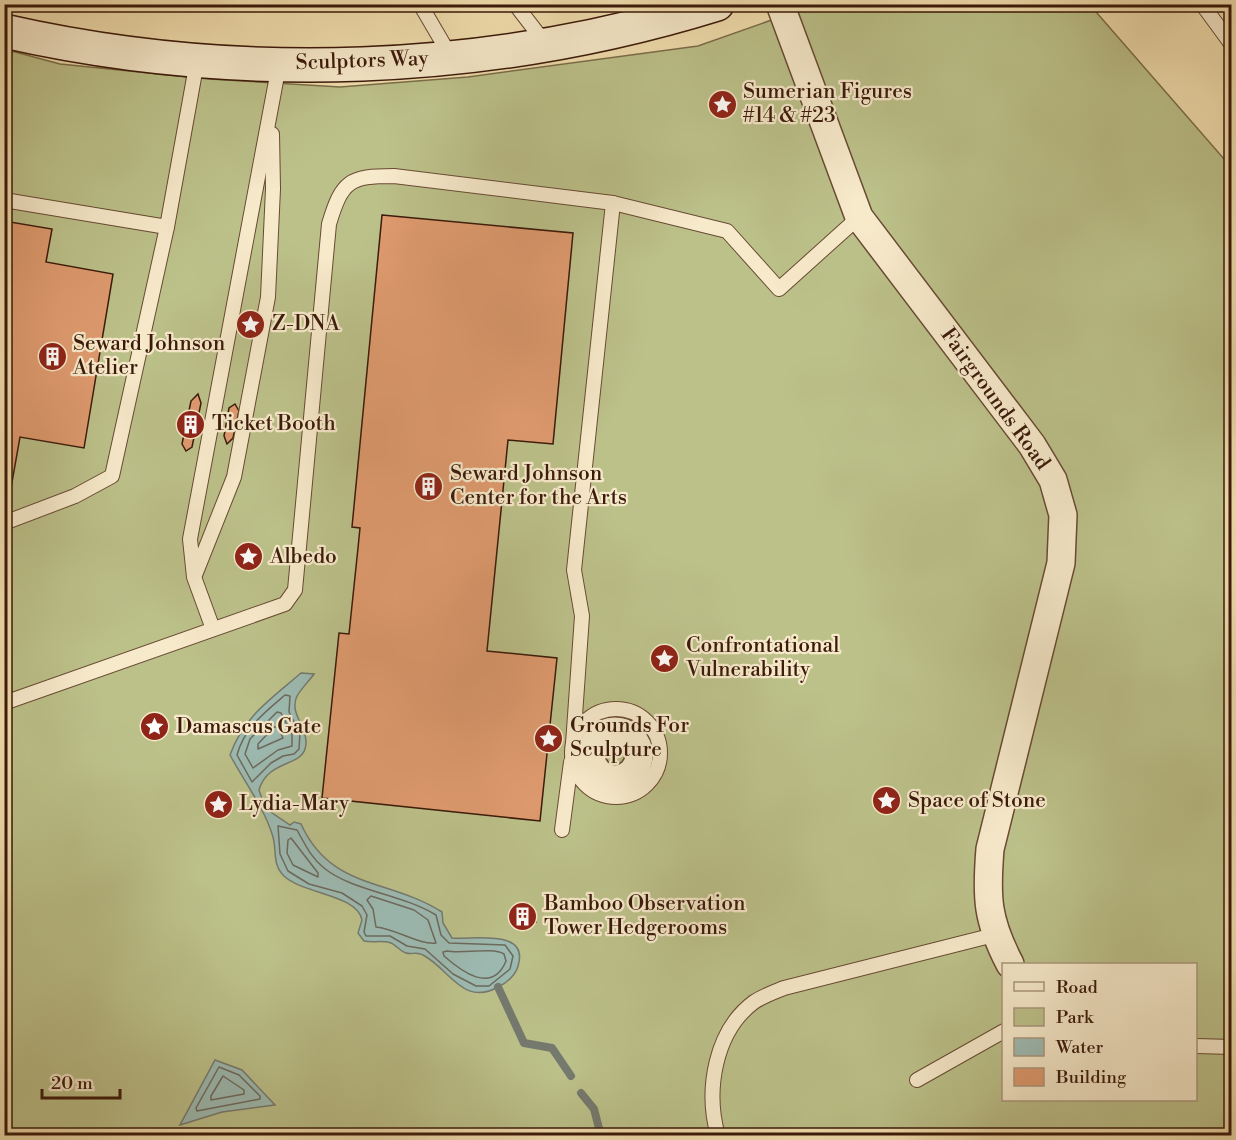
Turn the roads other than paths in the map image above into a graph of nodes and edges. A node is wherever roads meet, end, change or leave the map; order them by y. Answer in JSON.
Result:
{"nodes":[{"id":1,"x":420,"y":4,"type":"edge"},
{"id":2,"x":515,"y":4,"type":"edge"},
{"id":3,"x":717,"y":4,"type":"edge"},
{"id":4,"x":780,"y":4,"type":"edge"},
{"id":5,"x":1202,"y":4,"type":"edge"},
{"id":6,"x":4,"y":31,"type":"edge"},
{"id":7,"x":546,"y":44,"type":"junction"},
{"id":8,"x":1232,"y":45,"type":"edge"},
{"id":9,"x":451,"y":57,"type":"junction"},
{"id":10,"x":197,"y":61,"type":"junction"},
{"id":11,"x":279,"y":65,"type":"junction"},
{"id":12,"x":272,"y":105,"type":"junction"},
{"id":13,"x":4,"y":200,"type":"edge"},
{"id":14,"x":613,"y":203,"type":"junction"},
{"id":15,"x":859,"y":217,"type":"junction"},
{"id":16,"x":167,"y":227,"type":"junction"},
{"id":17,"x":4,"y":523,"type":"edge"},
{"id":18,"x":194,"y":577,"type":"junction"},
{"id":19,"x":213,"y":629,"type":"junction"},
{"id":20,"x":4,"y":703,"type":"edge"},
{"id":21,"x":578,"y":751,"type":"junction"},
{"id":22,"x":562,"y":830,"type":"dead end"},
{"id":23,"x":994,"y":935,"type":"junction"},
{"id":24,"x":1009,"y":963,"type":"edge"},
{"id":25,"x":1002,"y":1032,"type":"edge"},
{"id":26,"x":1197,"y":1046,"type":"edge"},
{"id":27,"x":1232,"y":1047,"type":"edge"},
{"id":28,"x":917,"y":1080,"type":"dead end"},
{"id":29,"x":718,"y":1136,"type":"edge"}],
"edges":[{"from":1,"to":9,"type":"lane"},
{"from":2,"to":7,"type":"lane"},
{"from":3,"to":7,"type":"street","name":"Sculptors Way"},
{"from":4,"to":15,"type":"street","name":"Fairgrounds Road"},
{"from":5,"to":8,"type":"lane"},
{"from":6,"to":10,"type":"street","name":"Sculptors Way"},
{"from":7,"to":9,"type":"street","name":"Sculptors Way"},
{"from":9,"to":11,"type":"street","name":"Sculptors Way"},
{"from":10,"to":11,"type":"street","name":"Sculptors Way"},
{"from":10,"to":16,"type":"lane"},
{"from":11,"to":12,"type":"lane"},
{"from":12,"to":18,"type":"lane"},
{"from":12,"to":18,"type":"lane"},
{"from":13,"to":16,"type":"lane"},
{"from":14,"to":15,"type":"lane"},
{"from":14,"to":19,"type":"lane"},
{"from":14,"to":21,"type":"lane"},
{"from":15,"to":23,"type":"street","name":"Fairgrounds Road"},
{"from":16,"to":17,"type":"lane"},
{"from":18,"to":19,"type":"lane"},
{"from":19,"to":20,"type":"lane"},
{"from":21,"to":21,"type":"lane"},
{"from":21,"to":22,"type":"lane"},
{"from":23,"to":24,"type":"street","name":"Fairgrounds Road"},
{"from":23,"to":29,"type":"lane"},
{"from":25,"to":28,"type":"lane"},
{"from":26,"to":27,"type":"lane"}]}
